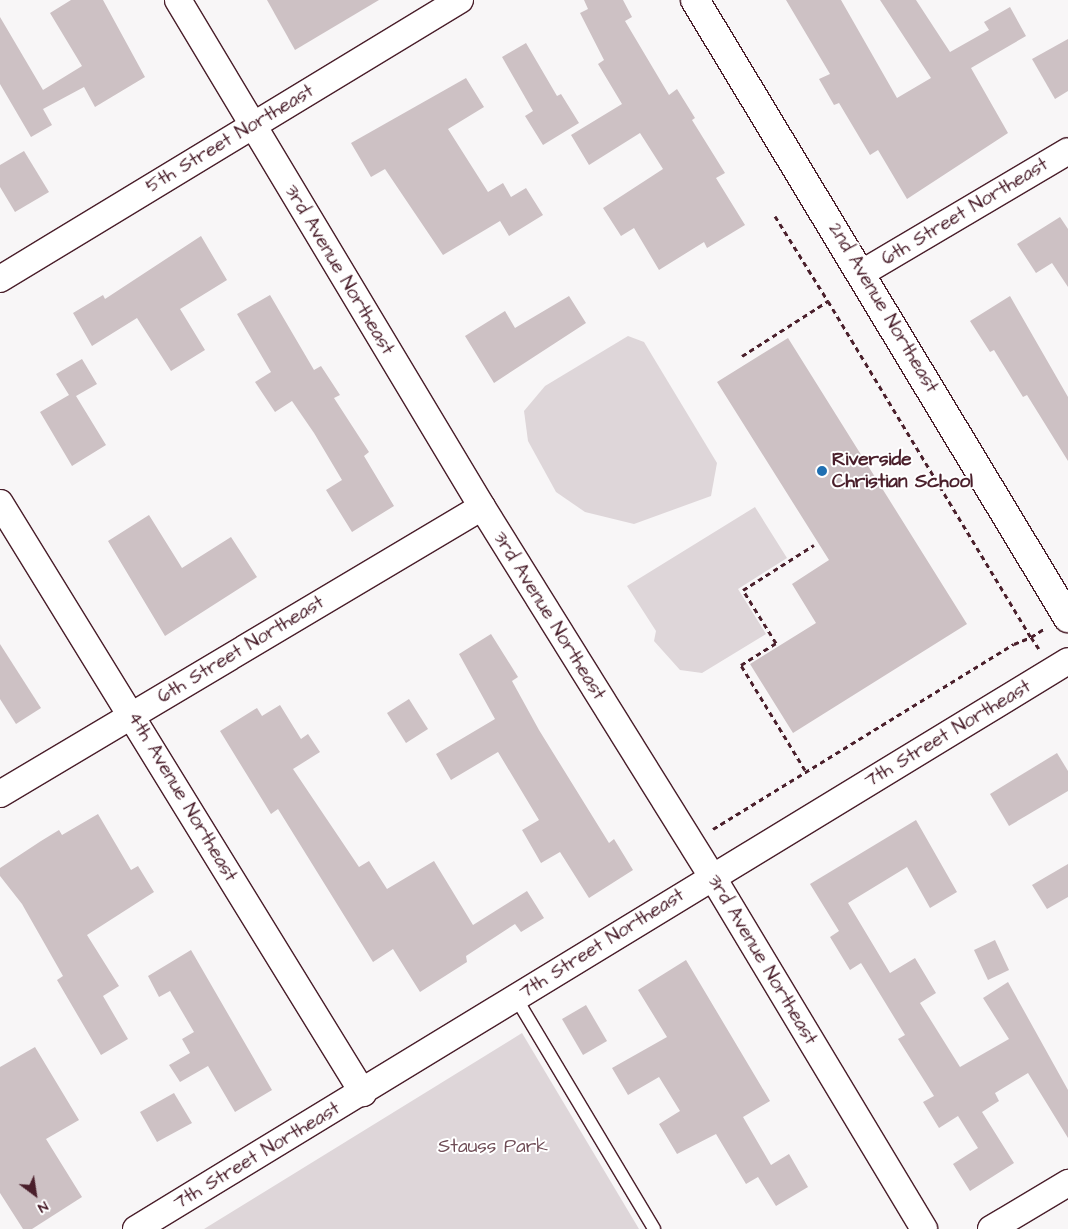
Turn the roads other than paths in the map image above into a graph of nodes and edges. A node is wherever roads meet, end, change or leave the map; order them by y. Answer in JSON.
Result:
{"nodes":[{"id":1,"x":178,"y":0,"type":"edge"},
{"id":2,"x":460,"y":0,"type":"edge"},
{"id":3,"x":695,"y":0,"type":"edge"},
{"id":4,"x":252,"y":125,"type":"junction"},
{"id":5,"x":1068,"y":151,"type":"edge"},
{"id":6,"x":862,"y":273,"type":"junction"},
{"id":7,"x":0,"y":279,"type":"edge"},
{"id":8,"x":0,"y":503,"type":"edge"},
{"id":9,"x":482,"y":507,"type":"junction"},
{"id":10,"x":1067,"y":617,"type":"edge"},
{"id":11,"x":1060,"y":666,"type":"edge"},
{"id":12,"x":132,"y":715,"type":"junction"},
{"id":13,"x":0,"y":794,"type":"edge"},
{"id":14,"x":712,"y":876,"type":"junction"},
{"id":15,"x":516,"y":998,"type":"junction"},
{"id":16,"x":363,"y":1092,"type":"junction"},
{"id":17,"x":1068,"y":1183,"type":"edge"},
{"id":18,"x":136,"y":1229,"type":"edge"},
{"id":19,"x":654,"y":1229,"type":"edge"},
{"id":20,"x":924,"y":1229,"type":"edge"},
{"id":21,"x":991,"y":1229,"type":"edge"}],
"edges":[{"from":1,"to":4,"type":"street","name":"3rd Avenue Northeast"},
{"from":2,"to":4,"type":"street","name":"5th Street Northeast"},
{"from":3,"to":6,"type":"street","name":"2nd Avenue Northeast"},
{"from":4,"to":7,"type":"street","name":"5th Street Northeast"},
{"from":4,"to":9,"type":"street","name":"3rd Avenue Northeast"},
{"from":5,"to":6,"type":"street","name":"6th Street Northeast"},
{"from":6,"to":10,"type":"street","name":"2nd Avenue Northeast"},
{"from":8,"to":12,"type":"street","name":"4th Avenue Northeast"},
{"from":9,"to":12,"type":"street","name":"6th Street Northeast"},
{"from":9,"to":14,"type":"street","name":"3rd Avenue Northeast"},
{"from":11,"to":14,"type":"street","name":"7th Street Northeast"},
{"from":12,"to":13,"type":"street","name":"6th Street Northeast"},
{"from":12,"to":16,"type":"street","name":"4th Avenue Northeast"},
{"from":14,"to":15,"type":"street","name":"7th Street Northeast"},
{"from":14,"to":20,"type":"street","name":"3rd Avenue Northeast"},
{"from":15,"to":16,"type":"street","name":"7th Street Northeast"},
{"from":15,"to":19,"type":"lane"},
{"from":16,"to":18,"type":"street","name":"7th Street Northeast"},
{"from":17,"to":21,"type":"street"}]}
